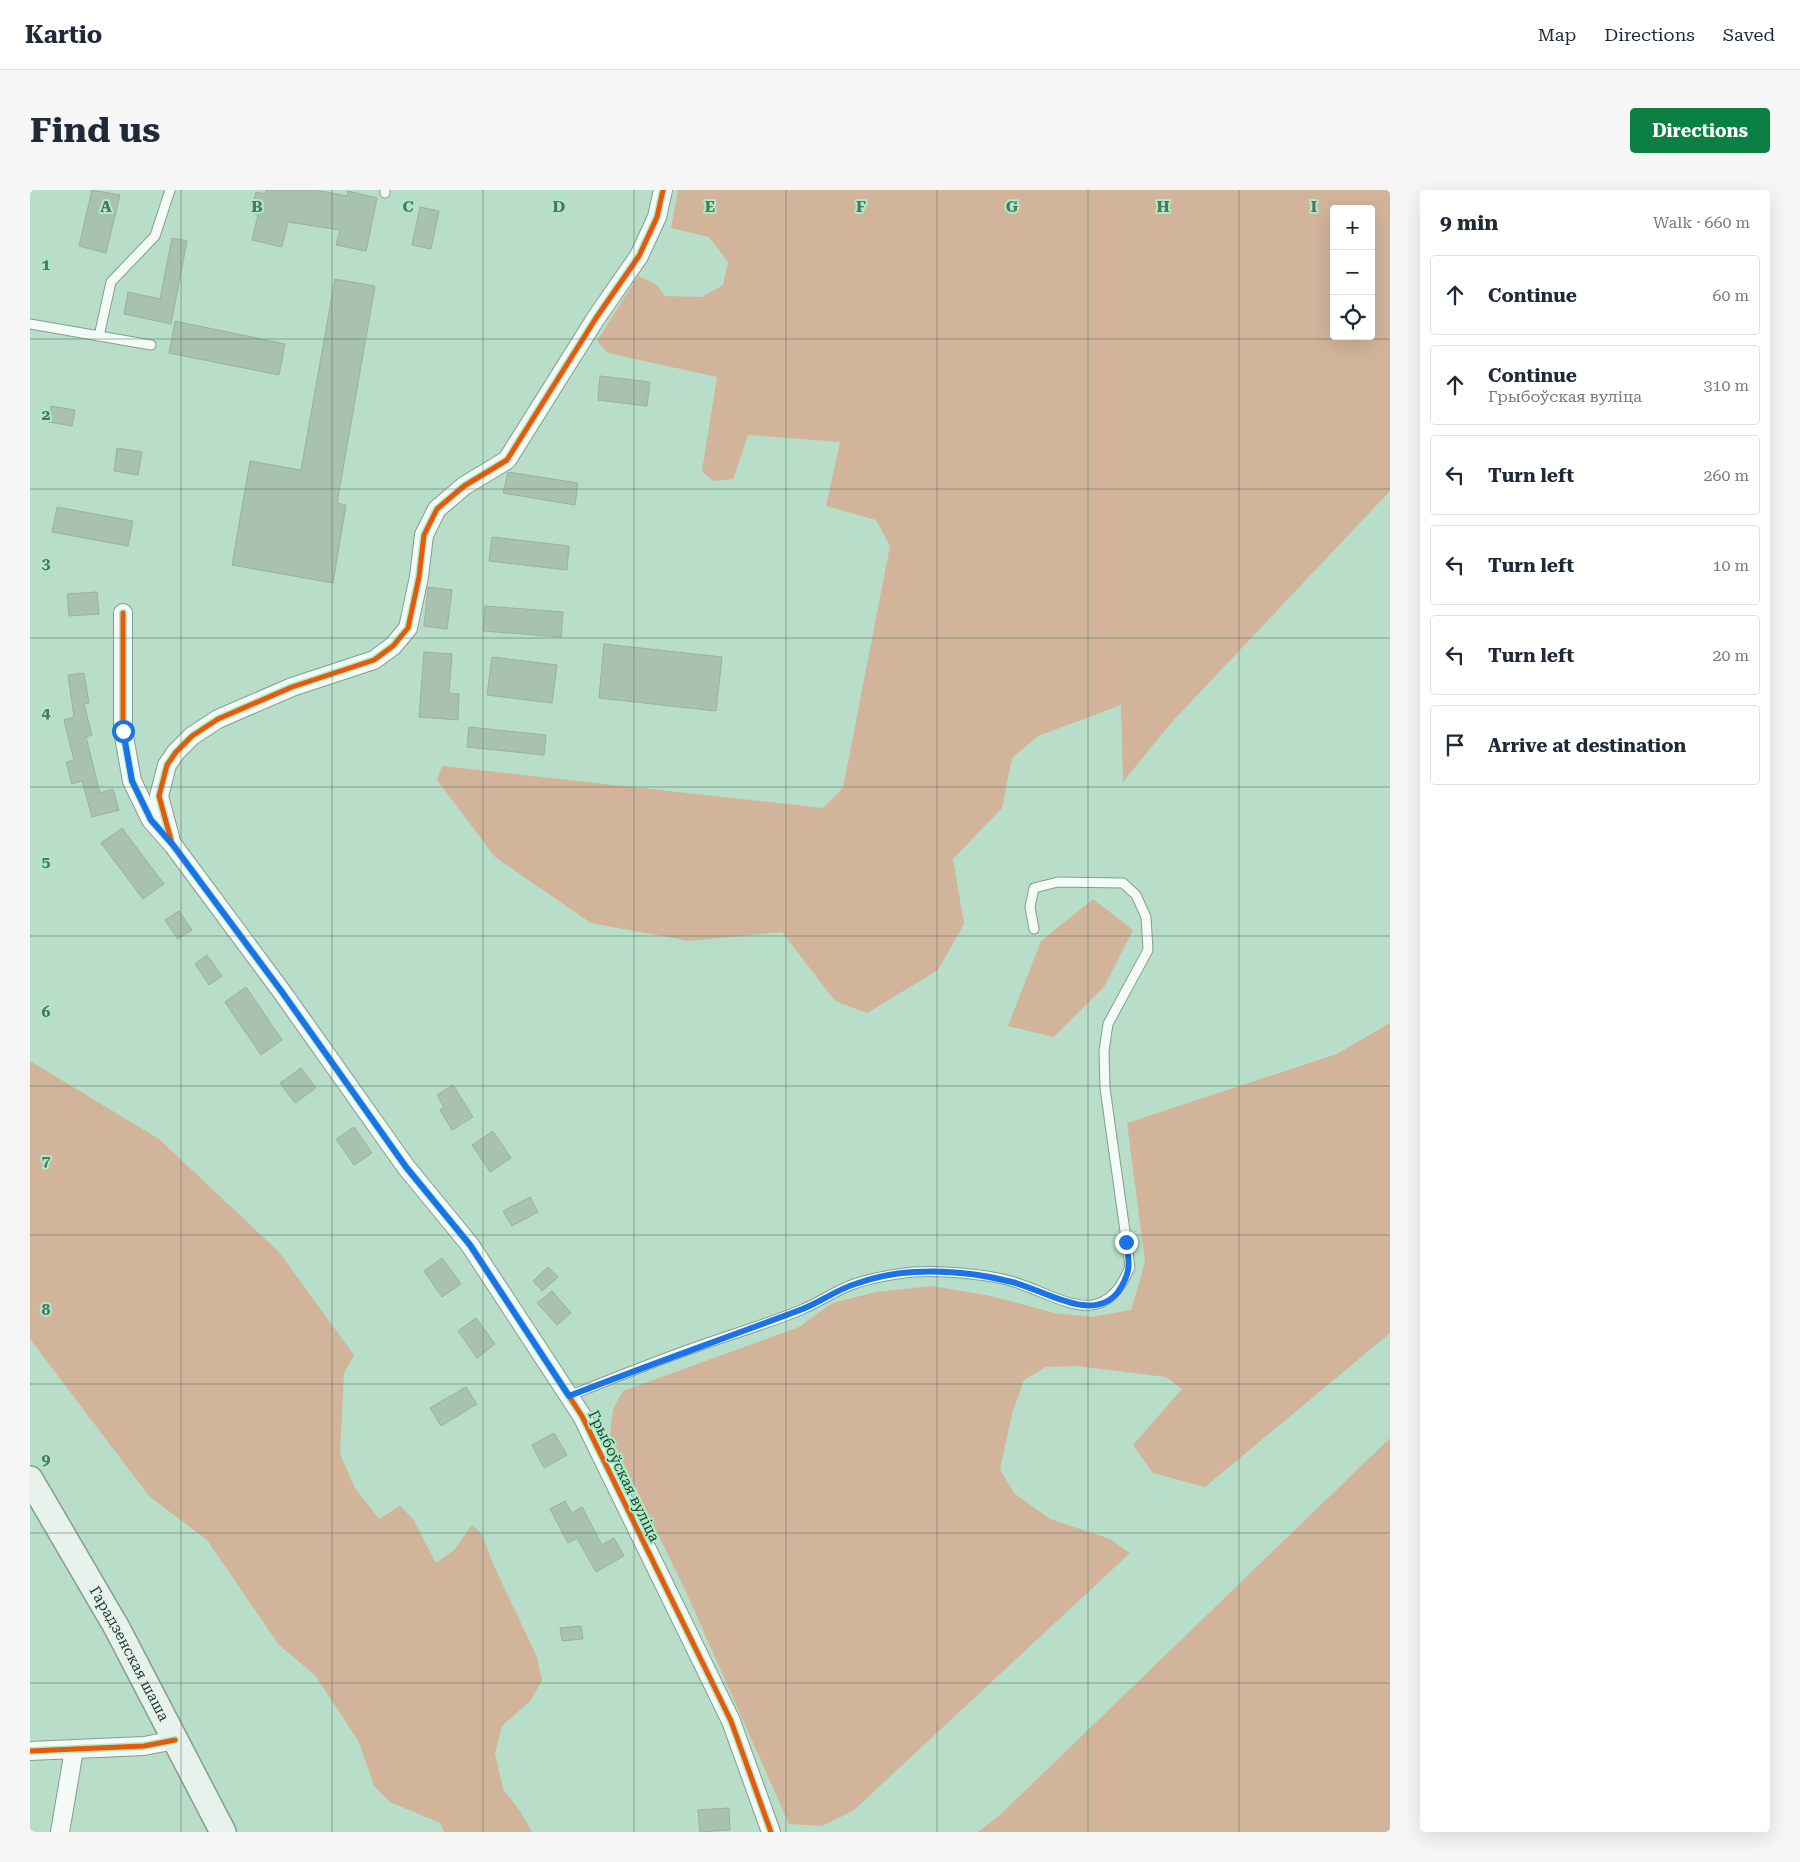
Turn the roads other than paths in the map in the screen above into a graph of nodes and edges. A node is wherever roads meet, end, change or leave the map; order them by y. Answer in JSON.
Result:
{"nodes":[{"id":1,"x":170,"y":190,"type":"edge"},
{"id":2,"x":663,"y":190,"type":"edge"},
{"id":3,"x":30,"y":324,"type":"edge"},
{"id":4,"x":99,"y":336,"type":"junction"},
{"id":5,"x":151,"y":345,"type":"dead end"},
{"id":6,"x":123,"y":613,"type":"dead end"},
{"id":7,"x":173,"y":845,"type":"junction"},
{"id":8,"x":1034,"y":928,"type":"dead end"},
{"id":9,"x":569,"y":1396,"type":"junction"},
{"id":10,"x":30,"y":1479,"type":"edge"},
{"id":11,"x":175,"y":1740,"type":"junction"},
{"id":12,"x":74,"y":1750,"type":"junction"},
{"id":13,"x":30,"y":1751,"type":"edge"},
{"id":14,"x":60,"y":1832,"type":"edge"},
{"id":15,"x":223,"y":1832,"type":"edge"},
{"id":16,"x":771,"y":1832,"type":"edge"}],
"edges":[{"from":1,"to":4,"type":"lane"},
{"from":2,"to":7,"type":"street"},
{"from":3,"to":4,"type":"lane"},
{"from":4,"to":5,"type":"lane"},
{"from":6,"to":7,"type":"street","name":"Грыбоўская вуліца"},
{"from":7,"to":9,"type":"street","name":"Грыбоўская вуліца"},
{"from":8,"to":9,"type":"lane"},
{"from":9,"to":16,"type":"street","name":"Грыбоўская вуліца"},
{"from":10,"to":11,"type":"main road","name":"Гарадзенская шаша"},
{"from":11,"to":12,"type":"street"},
{"from":11,"to":15,"type":"main road","name":"Гарадзенская шаша"},
{"from":12,"to":13,"type":"street"},
{"from":12,"to":14,"type":"street"}]}
